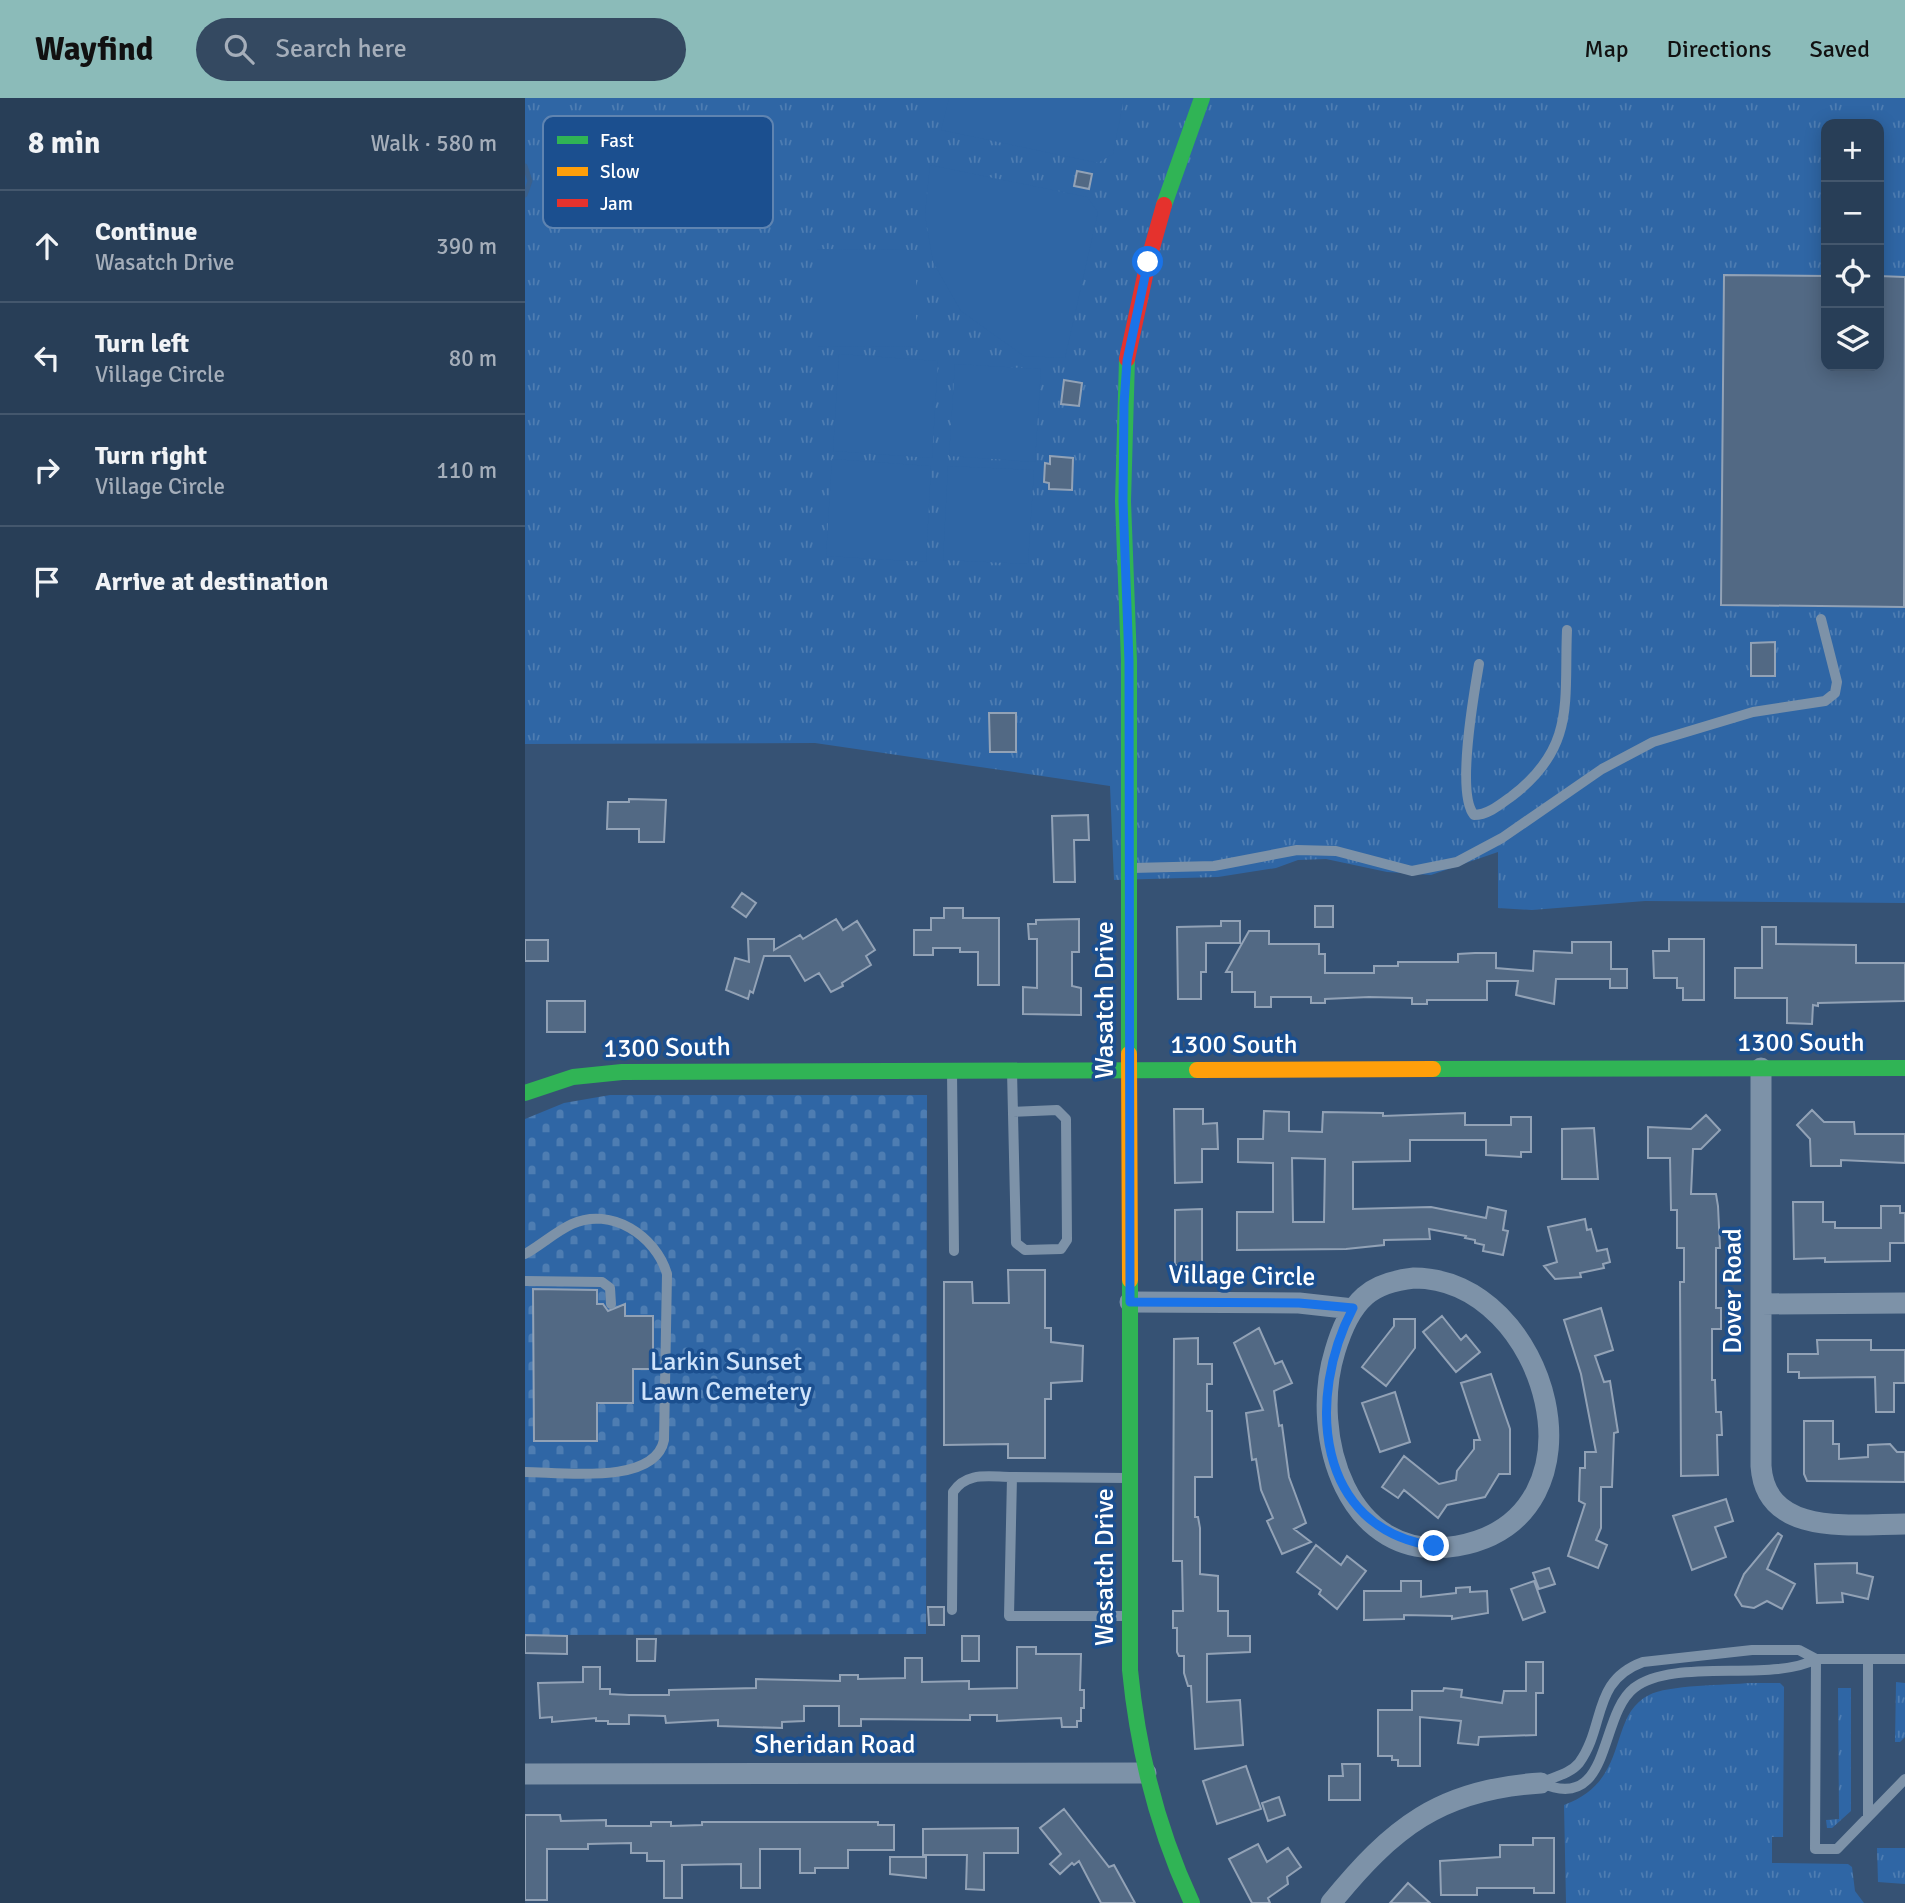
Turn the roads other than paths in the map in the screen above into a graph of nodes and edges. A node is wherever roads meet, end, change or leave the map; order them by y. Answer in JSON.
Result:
{"nodes":[{"id":1,"x":1202,"y":98,"type":"edge"},
{"id":2,"x":1821,"y":619,"type":"dead end"},
{"id":3,"x":1567,"y":630,"type":"dead end"},
{"id":4,"x":1479,"y":664,"type":"dead end"},
{"id":5,"x":1130,"y":868,"type":"junction"},
{"id":6,"x":1762,"y":1068,"type":"junction"},
{"id":7,"x":1905,"y":1068,"type":"edge"},
{"id":8,"x":1130,"y":1070,"type":"junction"},
{"id":9,"x":1012,"y":1071,"type":"junction"},
{"id":10,"x":952,"y":1072,"type":"junction"},
{"id":11,"x":525,"y":1093,"type":"edge"},
{"id":12,"x":1013,"y":1112,"type":"junction"},
{"id":13,"x":954,"y":1251,"type":"dead end"},
{"id":14,"x":525,"y":1254,"type":"edge"},
{"id":15,"x":525,"y":1281,"type":"edge"},
{"id":16,"x":1130,"y":1302,"type":"junction"},
{"id":17,"x":611,"y":1304,"type":"dead end"},
{"id":18,"x":1761,"y":1304,"type":"junction"},
{"id":19,"x":1905,"y":1304,"type":"edge"},
{"id":20,"x":1353,"y":1308,"type":"junction"},
{"id":21,"x":525,"y":1472,"type":"edge"},
{"id":22,"x":1012,"y":1477,"type":"junction"},
{"id":23,"x":1130,"y":1478,"type":"junction"},
{"id":24,"x":1905,"y":1524,"type":"edge"},
{"id":25,"x":952,"y":1610,"type":"dead end"},
{"id":26,"x":1130,"y":1616,"type":"junction"},
{"id":27,"x":1816,"y":1659,"type":"junction"},
{"id":28,"x":1868,"y":1659,"type":"junction"},
{"id":29,"x":1905,"y":1659,"type":"edge"},
{"id":30,"x":1146,"y":1773,"type":"junction"},
{"id":31,"x":525,"y":1774,"type":"edge"},
{"id":32,"x":1905,"y":1779,"type":"edge"},
{"id":33,"x":1541,"y":1783,"type":"junction"},
{"id":34,"x":1868,"y":1816,"type":"junction"},
{"id":35,"x":1192,"y":1903,"type":"edge"},
{"id":36,"x":1331,"y":1903,"type":"edge"}],
"edges":[{"from":1,"to":5,"type":"street","name":"Wasatch Drive"},
{"from":2,"to":5,"type":"lane"},
{"from":3,"to":4,"type":"lane"},
{"from":5,"to":8,"type":"street","name":"Wasatch Drive"},
{"from":6,"to":7,"type":"street","name":"1300 South"},
{"from":6,"to":8,"type":"street","name":"1300 South"},
{"from":6,"to":18,"type":"street","name":"Dover Road"},
{"from":8,"to":9,"type":"street","name":"1300 South"},
{"from":8,"to":16,"type":"street","name":"Wasatch Drive"},
{"from":9,"to":10,"type":"street","name":"1300 South"},
{"from":9,"to":12,"type":"lane"},
{"from":10,"to":11,"type":"street","name":"1300 South"},
{"from":10,"to":13,"type":"lane"},
{"from":12,"to":12,"type":"lane"},
{"from":14,"to":21,"type":"lane"},
{"from":15,"to":17,"type":"lane"},
{"from":16,"to":20,"type":"street","name":"Village Circle"},
{"from":16,"to":23,"type":"street","name":"Wasatch Drive"},
{"from":18,"to":19,"type":"street"},
{"from":18,"to":24,"type":"street","name":"Dover Road"},
{"from":20,"to":20,"type":"street"},
{"from":22,"to":23,"type":"lane"},
{"from":22,"to":25,"type":"lane"},
{"from":22,"to":26,"type":"lane"},
{"from":23,"to":26,"type":"street","name":"Wasatch Drive"},
{"from":26,"to":30,"type":"street","name":"Wasatch Drive"},
{"from":27,"to":28,"type":"lane"},
{"from":27,"to":33,"type":"lane"},
{"from":27,"to":33,"type":"lane"},
{"from":27,"to":34,"type":"lane"},
{"from":28,"to":29,"type":"lane"},
{"from":28,"to":34,"type":"lane"},
{"from":30,"to":31,"type":"street","name":"Sheridan Road"},
{"from":30,"to":35,"type":"street","name":"Wasatch Drive"},
{"from":32,"to":34,"type":"lane"},
{"from":33,"to":36,"type":"street"}]}
